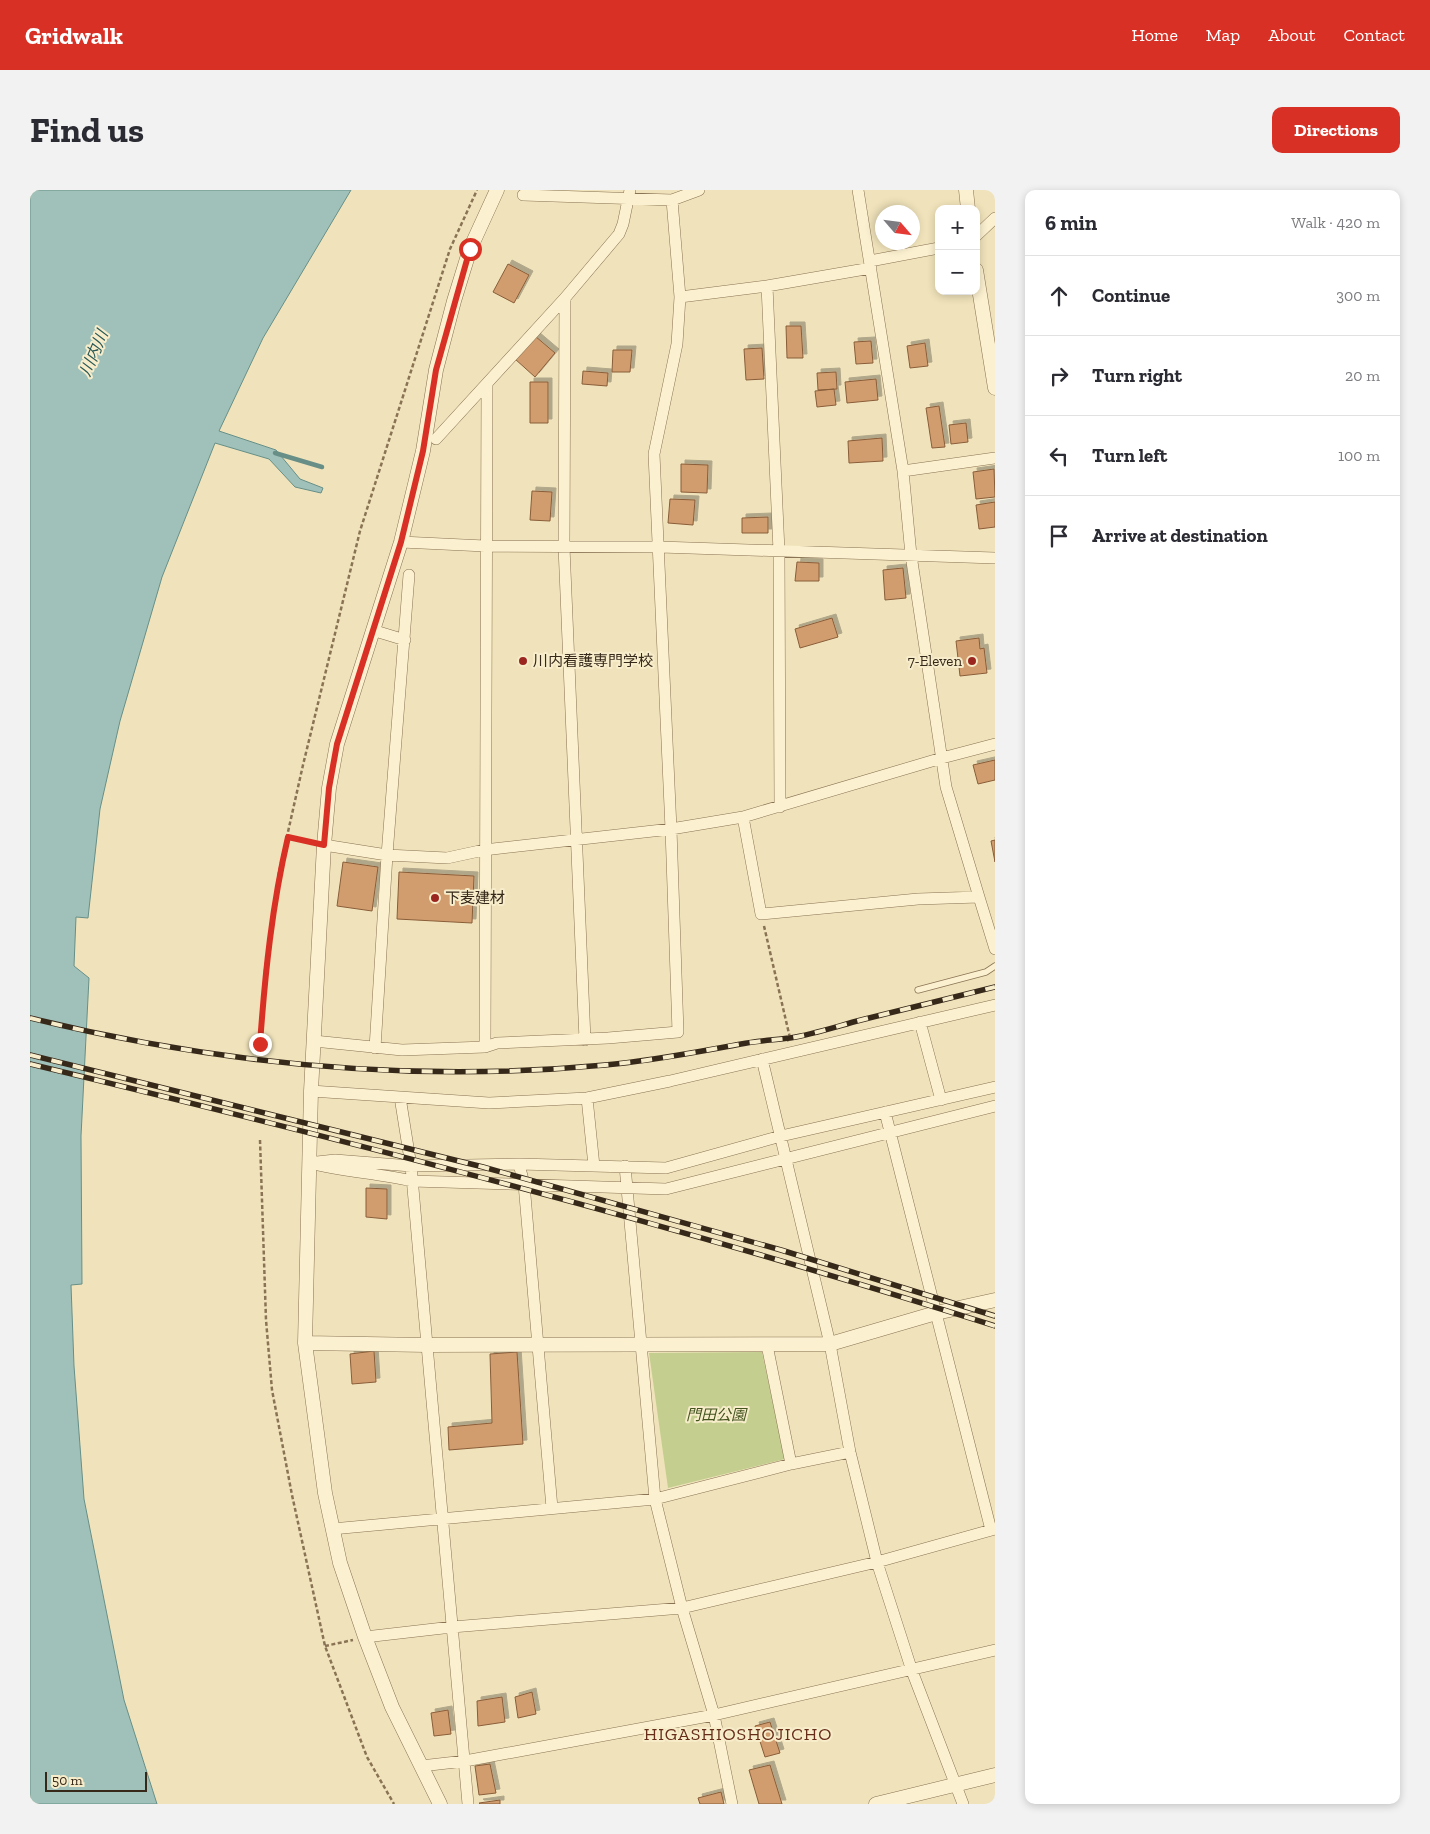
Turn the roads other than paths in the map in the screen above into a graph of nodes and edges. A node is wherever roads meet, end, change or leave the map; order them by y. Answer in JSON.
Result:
{"nodes":[{"id":1,"x":497,"y":190,"type":"edge"},
{"id":2,"x":699,"y":190,"type":"edge"},
{"id":3,"x":858,"y":190,"type":"edge"},
{"id":4,"x":966,"y":190,"type":"edge"},
{"id":5,"x":523,"y":195,"type":"dead end"},
{"id":6,"x":630,"y":195,"type":"edge"},
{"id":7,"x":672,"y":200,"type":"junction"},
{"id":8,"x":968,"y":205,"type":"edge"},
{"id":9,"x":995,"y":218,"type":"edge"},
{"id":10,"x":980,"y":232,"type":"edge"},
{"id":11,"x":935,"y":249,"type":"edge"},
{"id":12,"x":871,"y":264,"type":"junction"},
{"id":13,"x":767,"y":286,"type":"junction"},
{"id":14,"x":980,"y":295,"type":"edge"},
{"id":15,"x":680,"y":297,"type":"junction"},
{"id":16,"x":565,"y":298,"type":"junction"},
{"id":17,"x":486,"y":385,"type":"junction"},
{"id":18,"x":995,"y":388,"type":"edge"},
{"id":19,"x":436,"y":439,"type":"dead end"},
{"id":20,"x":995,"y":458,"type":"edge"},
{"id":21,"x":903,"y":471,"type":"junction"},
{"id":22,"x":401,"y":542,"type":"junction"},
{"id":23,"x":484,"y":546,"type":"junction"},
{"id":24,"x":564,"y":546,"type":"junction"},
{"id":25,"x":660,"y":547,"type":"junction"},
{"id":26,"x":779,"y":551,"type":"junction"},
{"id":27,"x":911,"y":555,"type":"junction"},
{"id":28,"x":995,"y":558,"type":"edge"},
{"id":29,"x":409,"y":575,"type":"dead end"},
{"id":30,"x":372,"y":630,"type":"junction"},
{"id":31,"x":405,"y":640,"type":"junction"},
{"id":32,"x":995,"y":744,"type":"edge"},
{"id":33,"x":942,"y":758,"type":"junction"},
{"id":34,"x":780,"y":807,"type":"junction"},
{"id":35,"x":742,"y":817,"type":"junction"},
{"id":36,"x":672,"y":829,"type":"junction"},
{"id":37,"x":576,"y":840,"type":"junction"},
{"id":38,"x":324,"y":845,"type":"junction"},
{"id":39,"x":484,"y":850,"type":"junction"},
{"id":40,"x":386,"y":854,"type":"junction"},
{"id":41,"x":979,"y":897,"type":"junction"},
{"id":42,"x":995,"y":949,"type":"edge"},
{"id":43,"x":995,"y":966,"type":"edge"},
{"id":44,"x":918,"y":990,"type":"dead end"},
{"id":45,"x":995,"y":1004,"type":"edge"},
{"id":46,"x":920,"y":1022,"type":"junction"},
{"id":47,"x":585,"y":1040,"type":"junction"},
{"id":48,"x":314,"y":1041,"type":"junction"},
{"id":49,"x":485,"y":1047,"type":"junction"},
{"id":50,"x":375,"y":1048,"type":"junction"},
{"id":51,"x":762,"y":1059,"type":"junction"},
{"id":52,"x":995,"y":1087,"type":"edge"},
{"id":53,"x":311,"y":1091,"type":"junction"},
{"id":54,"x":400,"y":1097,"type":"junction"},
{"id":55,"x":587,"y":1098,"type":"junction"},
{"id":56,"x":941,"y":1100,"type":"junction"},
{"id":57,"x":995,"y":1106,"type":"edge"},
{"id":58,"x":885,"y":1112,"type":"junction"},
{"id":59,"x":891,"y":1132,"type":"junction"},
{"id":60,"x":781,"y":1136,"type":"junction"},
{"id":61,"x":787,"y":1159,"type":"junction"},
{"id":62,"x":310,"y":1163,"type":"junction"},
{"id":63,"x":519,"y":1164,"type":"junction"},
{"id":64,"x":411,"y":1166,"type":"junction"},
{"id":65,"x":594,"y":1166,"type":"junction"},
{"id":66,"x":625,"y":1166,"type":"junction"},
{"id":67,"x":412,"y":1181,"type":"junction"},
{"id":68,"x":524,"y":1184,"type":"junction"},
{"id":69,"x":628,"y":1187,"type":"junction"},
{"id":70,"x":995,"y":1300,"type":"edge"},
{"id":71,"x":936,"y":1313,"type":"junction"},
{"id":72,"x":305,"y":1343,"type":"junction"},
{"id":73,"x":538,"y":1344,"type":"junction"},
{"id":74,"x":830,"y":1344,"type":"junction"},
{"id":75,"x":427,"y":1345,"type":"junction"},
{"id":76,"x":640,"y":1345,"type":"junction"},
{"id":77,"x":767,"y":1345,"type":"junction"},
{"id":78,"x":850,"y":1452,"type":"junction"},
{"id":79,"x":791,"y":1464,"type":"junction"},
{"id":80,"x":656,"y":1499,"type":"junction"},
{"id":81,"x":552,"y":1508,"type":"junction"},
{"id":82,"x":441,"y":1519,"type":"junction"},
{"id":83,"x":332,"y":1529,"type":"junction"},
{"id":84,"x":993,"y":1529,"type":"edge"},
{"id":85,"x":877,"y":1562,"type":"junction"},
{"id":86,"x":682,"y":1608,"type":"junction"},
{"id":87,"x":452,"y":1627,"type":"junction"},
{"id":88,"x":365,"y":1637,"type":"junction"},
{"id":89,"x":995,"y":1650,"type":"edge"},
{"id":90,"x":912,"y":1671,"type":"junction"},
{"id":91,"x":714,"y":1714,"type":"junction"},
{"id":92,"x":465,"y":1761,"type":"junction"},
{"id":93,"x":422,"y":1766,"type":"junction"},
{"id":94,"x":995,"y":1775,"type":"edge"},
{"id":95,"x":956,"y":1785,"type":"junction"},
{"id":96,"x":440,"y":1804,"type":"edge"},
{"id":97,"x":468,"y":1804,"type":"edge"},
{"id":98,"x":732,"y":1804,"type":"edge"},
{"id":99,"x":876,"y":1804,"type":"edge"},
{"id":100,"x":963,"y":1804,"type":"edge"}],
"edges":[{"from":1,"to":22,"type":"street"},
{"from":2,"to":7,"type":"street"},
{"from":3,"to":12,"type":"street"},
{"from":4,"to":8,"type":"street"},
{"from":5,"to":6,"type":"street"},
{"from":6,"to":7,"type":"street"},
{"from":6,"to":16,"type":"street"},
{"from":7,"to":15,"type":"street"},
{"from":9,"to":10,"type":"street"},
{"from":11,"to":12,"type":"street"},
{"from":12,"to":13,"type":"street"},
{"from":12,"to":21,"type":"street"},
{"from":13,"to":15,"type":"street"},
{"from":13,"to":26,"type":"street"},
{"from":14,"to":18,"type":"street"},
{"from":15,"to":25,"type":"street"},
{"from":16,"to":17,"type":"street"},
{"from":16,"to":24,"type":"street"},
{"from":17,"to":19,"type":"street"},
{"from":17,"to":23,"type":"street"},
{"from":20,"to":21,"type":"street"},
{"from":21,"to":27,"type":"street"},
{"from":22,"to":23,"type":"street"},
{"from":22,"to":30,"type":"street"},
{"from":23,"to":24,"type":"street"},
{"from":23,"to":39,"type":"street"},
{"from":24,"to":25,"type":"street"},
{"from":24,"to":37,"type":"street"},
{"from":25,"to":26,"type":"street"},
{"from":25,"to":36,"type":"street"},
{"from":26,"to":27,"type":"street"},
{"from":26,"to":34,"type":"street"},
{"from":27,"to":28,"type":"street"},
{"from":27,"to":33,"type":"street"},
{"from":29,"to":31,"type":"street"},
{"from":30,"to":31,"type":"street"},
{"from":30,"to":38,"type":"street"},
{"from":31,"to":40,"type":"street"},
{"from":32,"to":33,"type":"street"},
{"from":33,"to":34,"type":"street"},
{"from":33,"to":41,"type":"street"},
{"from":34,"to":35,"type":"street"},
{"from":35,"to":36,"type":"street"},
{"from":35,"to":41,"type":"street"},
{"from":36,"to":37,"type":"street"},
{"from":36,"to":47,"type":"street"},
{"from":37,"to":39,"type":"street"},
{"from":37,"to":47,"type":"street"},
{"from":38,"to":40,"type":"street"},
{"from":38,"to":48,"type":"street"},
{"from":39,"to":40,"type":"street"},
{"from":39,"to":49,"type":"street"},
{"from":40,"to":50,"type":"street"},
{"from":41,"to":42,"type":"street"},
{"from":43,"to":44,"type":"lane"},
{"from":45,"to":46,"type":"street"},
{"from":46,"to":51,"type":"street"},
{"from":46,"to":56,"type":"street"},
{"from":47,"to":49,"type":"street"},
{"from":48,"to":50,"type":"street"},
{"from":48,"to":53,"type":"street"},
{"from":49,"to":50,"type":"street"},
{"from":51,"to":55,"type":"street"},
{"from":51,"to":60,"type":"street"},
{"from":52,"to":56,"type":"street"},
{"from":53,"to":54,"type":"street"},
{"from":53,"to":62,"type":"street"},
{"from":54,"to":55,"type":"street"},
{"from":54,"to":64,"type":"street"},
{"from":55,"to":65,"type":"street"},
{"from":56,"to":58,"type":"street"},
{"from":57,"to":59,"type":"street"},
{"from":58,"to":59,"type":"street"},
{"from":58,"to":60,"type":"street"},
{"from":59,"to":61,"type":"street"},
{"from":59,"to":71,"type":"street"},
{"from":60,"to":61,"type":"street"},
{"from":60,"to":66,"type":"street"},
{"from":61,"to":69,"type":"street"},
{"from":61,"to":74,"type":"street"},
{"from":62,"to":64,"type":"street"},
{"from":62,"to":67,"type":"street"},
{"from":62,"to":72,"type":"street"},
{"from":63,"to":64,"type":"street"},
{"from":63,"to":65,"type":"street"},
{"from":63,"to":68,"type":"street"},
{"from":64,"to":67,"type":"street"},
{"from":65,"to":66,"type":"street"},
{"from":66,"to":69,"type":"street"},
{"from":67,"to":68,"type":"street"},
{"from":67,"to":75,"type":"street"},
{"from":68,"to":69,"type":"street"},
{"from":68,"to":73,"type":"street"},
{"from":69,"to":76,"type":"street"},
{"from":70,"to":71,"type":"street"},
{"from":71,"to":74,"type":"street"},
{"from":71,"to":84,"type":"street"},
{"from":72,"to":75,"type":"street"},
{"from":72,"to":83,"type":"street"},
{"from":73,"to":75,"type":"street"},
{"from":73,"to":76,"type":"street"},
{"from":73,"to":81,"type":"street"},
{"from":74,"to":77,"type":"street"},
{"from":74,"to":78,"type":"street"},
{"from":75,"to":82,"type":"street"},
{"from":76,"to":77,"type":"street"},
{"from":76,"to":80,"type":"street"},
{"from":77,"to":79,"type":"street"},
{"from":78,"to":79,"type":"street"},
{"from":78,"to":85,"type":"street"},
{"from":79,"to":80,"type":"street"},
{"from":80,"to":81,"type":"street"},
{"from":80,"to":86,"type":"street"},
{"from":81,"to":82,"type":"street"},
{"from":82,"to":83,"type":"street"},
{"from":82,"to":87,"type":"street"},
{"from":83,"to":88,"type":"street"},
{"from":84,"to":85,"type":"street"},
{"from":85,"to":86,"type":"street"},
{"from":85,"to":90,"type":"street"},
{"from":86,"to":87,"type":"street"},
{"from":86,"to":91,"type":"street"},
{"from":87,"to":88,"type":"street"},
{"from":87,"to":92,"type":"street"},
{"from":88,"to":93,"type":"street"},
{"from":89,"to":90,"type":"street"},
{"from":90,"to":91,"type":"street"},
{"from":90,"to":95,"type":"street"},
{"from":91,"to":92,"type":"street"},
{"from":91,"to":98,"type":"street"},
{"from":92,"to":93,"type":"street"},
{"from":92,"to":97,"type":"street"},
{"from":93,"to":96,"type":"street"},
{"from":94,"to":95,"type":"street"},
{"from":95,"to":99,"type":"street"},
{"from":95,"to":100,"type":"street"}]}
